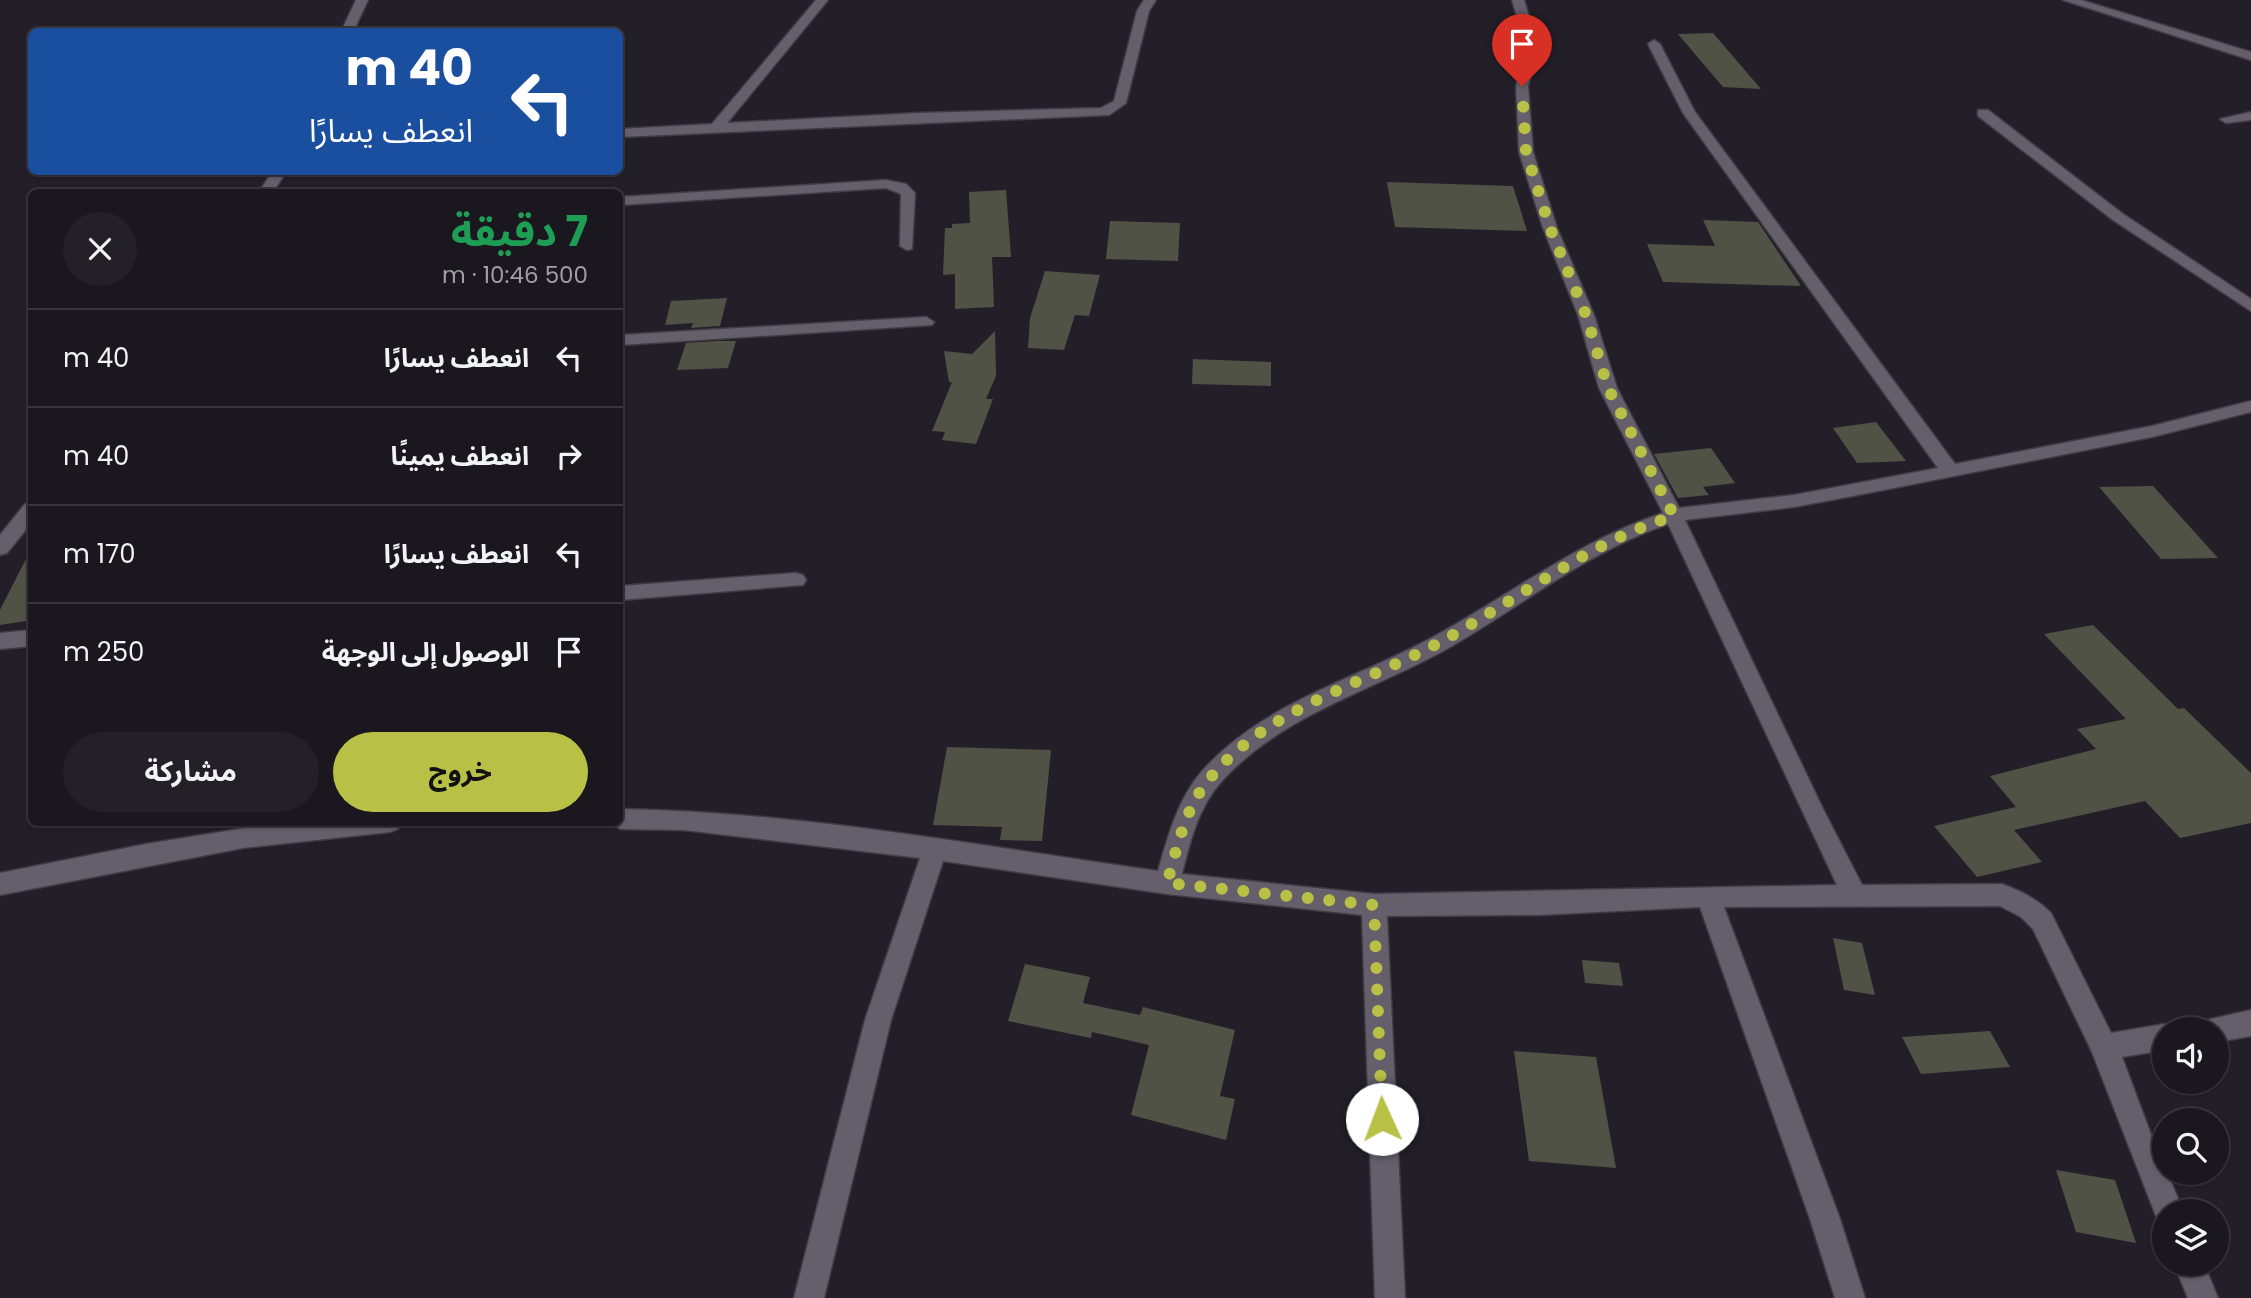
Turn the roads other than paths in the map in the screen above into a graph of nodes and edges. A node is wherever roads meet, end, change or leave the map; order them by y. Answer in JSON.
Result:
{"nodes":[{"id":1,"x":362,"y":0,"type":"edge"},
{"id":2,"x":822,"y":0,"type":"edge"},
{"id":3,"x":1150,"y":0,"type":"edge"},
{"id":4,"x":1518,"y":0,"type":"edge"},
{"id":5,"x":2069,"y":0,"type":"edge"},
{"id":6,"x":349,"y":28,"type":"edge"},
{"id":7,"x":1654,"y":44,"type":"dead end"},
{"id":8,"x":2251,"y":56,"type":"edge"},
{"id":9,"x":1983,"y":113,"type":"dead end"},
{"id":10,"x":2251,"y":116,"type":"edge"},
{"id":11,"x":2226,"y":119,"type":"dead end"},
{"id":12,"x":717,"y":127,"type":"junction"},
{"id":13,"x":623,"y":133,"type":"edge"},
{"id":14,"x":623,"y":201,"type":"edge"},
{"id":15,"x":907,"y":246,"type":"dead end"},
{"id":16,"x":2251,"y":306,"type":"edge"},
{"id":17,"x":926,"y":322,"type":"dead end"},
{"id":18,"x":623,"y":340,"type":"edge"},
{"id":19,"x":2251,"y":407,"type":"edge"},
{"id":20,"x":1950,"y":471,"type":"junction"},
{"id":21,"x":28,"y":513,"type":"edge"},
{"id":22,"x":1674,"y":516,"type":"junction"},
{"id":23,"x":0,"y":548,"type":"edge"},
{"id":24,"x":796,"y":580,"type":"dead end"},
{"id":25,"x":623,"y":593,"type":"edge"},
{"id":26,"x":28,"y":638,"type":"edge"},
{"id":27,"x":0,"y":641,"type":"edge"},
{"id":28,"x":623,"y":819,"type":"edge"},
{"id":29,"x":330,"y":826,"type":"edge"},
{"id":30,"x":934,"y":852,"type":"junction"},
{"id":31,"x":1167,"y":883,"type":"junction"},
{"id":32,"x":0,"y":884,"type":"edge"},
{"id":33,"x":1708,"y":896,"type":"junction"},
{"id":34,"x":1856,"y":897,"type":"junction"},
{"id":35,"x":1374,"y":905,"type":"junction"},
{"id":36,"x":2251,"y":1023,"type":"edge"},
{"id":37,"x":2229,"y":1027,"type":"edge"},
{"id":38,"x":2152,"y":1039,"type":"edge"},
{"id":39,"x":2104,"y":1047,"type":"junction"},
{"id":40,"x":2163,"y":1199,"type":"edge"},
{"id":41,"x":2194,"y":1276,"type":"edge"},
{"id":42,"x":809,"y":1298,"type":"edge"},
{"id":43,"x":1390,"y":1298,"type":"edge"},
{"id":44,"x":1850,"y":1298,"type":"edge"},
{"id":45,"x":2203,"y":1298,"type":"edge"}],
"edges":[{"from":1,"to":6,"type":"street"},
{"from":2,"to":12,"type":"street"},
{"from":3,"to":12,"type":"street"},
{"from":4,"to":22,"type":"street"},
{"from":5,"to":8,"type":"street"},
{"from":7,"to":20,"type":"street"},
{"from":9,"to":16,"type":"street"},
{"from":10,"to":11,"type":"street"},
{"from":12,"to":13,"type":"street"},
{"from":14,"to":15,"type":"street"},
{"from":17,"to":18,"type":"street"},
{"from":19,"to":20,"type":"street"},
{"from":20,"to":22,"type":"street"},
{"from":21,"to":23,"type":"street"},
{"from":22,"to":31,"type":"street"},
{"from":22,"to":34,"type":"street"},
{"from":24,"to":25,"type":"street"},
{"from":26,"to":27,"type":"street"},
{"from":28,"to":30,"type":"street"},
{"from":29,"to":32,"type":"street"},
{"from":30,"to":31,"type":"street"},
{"from":30,"to":42,"type":"street"},
{"from":31,"to":35,"type":"street"},
{"from":33,"to":34,"type":"street"},
{"from":33,"to":35,"type":"street"},
{"from":33,"to":44,"type":"street"},
{"from":34,"to":39,"type":"street"},
{"from":35,"to":43,"type":"street"},
{"from":36,"to":37,"type":"street"},
{"from":38,"to":39,"type":"street"},
{"from":39,"to":40,"type":"street"},
{"from":41,"to":45,"type":"street"}]}
